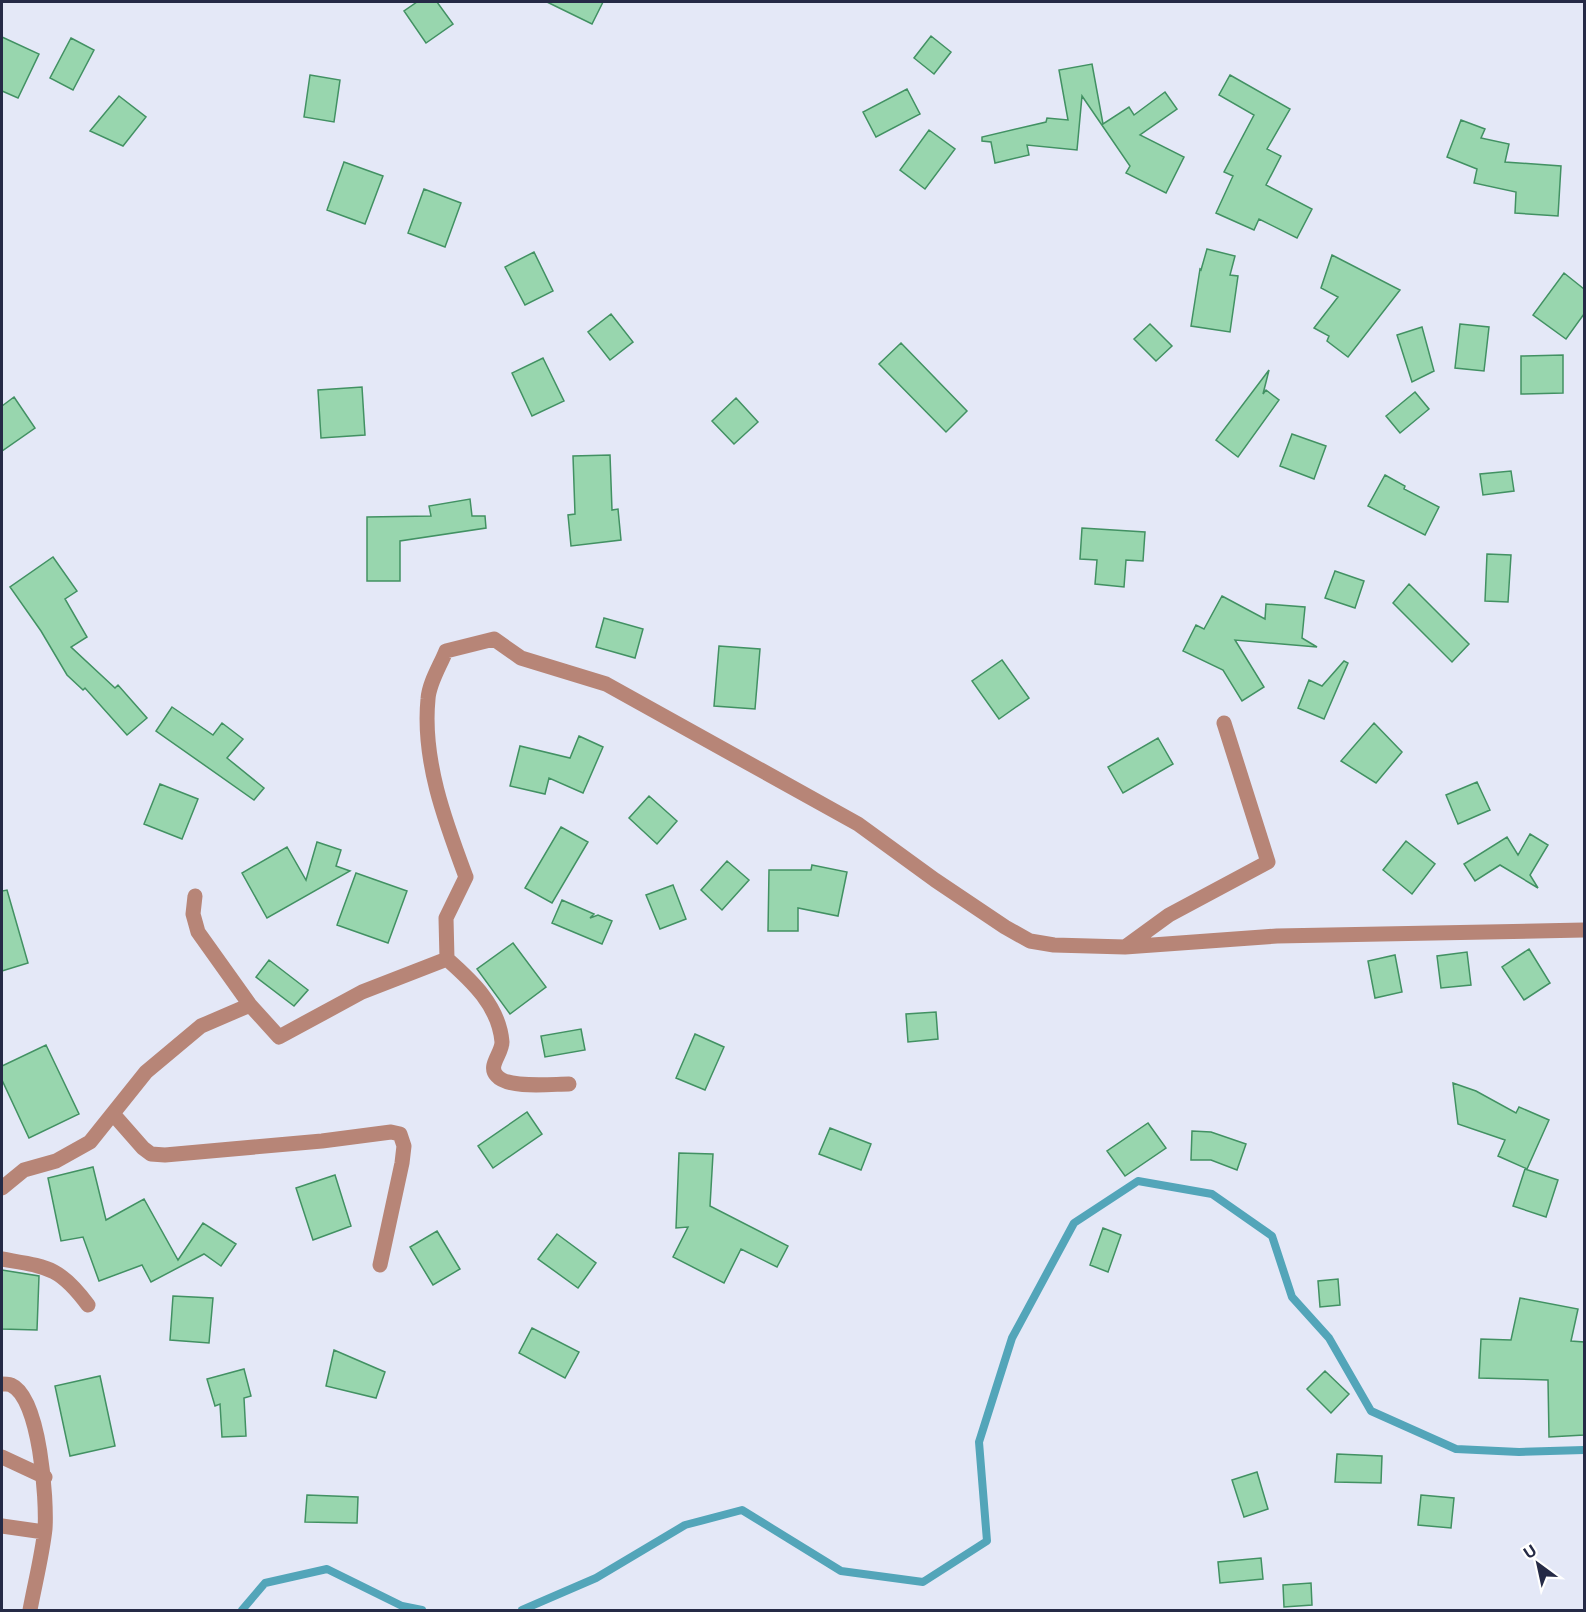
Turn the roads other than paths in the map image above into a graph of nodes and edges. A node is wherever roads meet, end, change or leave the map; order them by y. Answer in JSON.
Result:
{"nodes":[{"id":1,"x":1224,"y":723,"type":"dead end"},
{"id":2,"x":195,"y":896,"type":"dead end"},
{"id":3,"x":1584,"y":930,"type":"edge"},
{"id":4,"x":1125,"y":947,"type":"junction"},
{"id":5,"x":447,"y":959,"type":"junction"},
{"id":6,"x":250,"y":1005,"type":"junction"},
{"id":7,"x":569,"y":1084,"type":"dead end"},
{"id":8,"x":114,"y":1114,"type":"junction"},
{"id":9,"x":2,"y":1188,"type":"edge"},
{"id":10,"x":2,"y":1259,"type":"edge"},
{"id":11,"x":380,"y":1265,"type":"dead end"},
{"id":12,"x":88,"y":1305,"type":"dead end"},
{"id":13,"x":2,"y":1384,"type":"edge"},
{"id":14,"x":2,"y":1457,"type":"edge"},
{"id":15,"x":45,"y":1477,"type":"junction"},
{"id":16,"x":2,"y":1526,"type":"edge"},
{"id":17,"x":44,"y":1532,"type":"junction"},
{"id":18,"x":30,"y":1611,"type":"edge"}],
"edges":[{"from":1,"to":4,"type":"street"},
{"from":2,"to":6,"type":"street"},
{"from":3,"to":4,"type":"street"},
{"from":4,"to":5,"type":"street"},
{"from":5,"to":6,"type":"street"},
{"from":5,"to":7,"type":"street"},
{"from":6,"to":8,"type":"street"},
{"from":8,"to":9,"type":"street"},
{"from":8,"to":11,"type":"street"},
{"from":10,"to":12,"type":"street"},
{"from":13,"to":15,"type":"street"},
{"from":14,"to":15,"type":"street"},
{"from":15,"to":17,"type":"street"},
{"from":16,"to":17,"type":"street"},
{"from":17,"to":18,"type":"street"}]}
